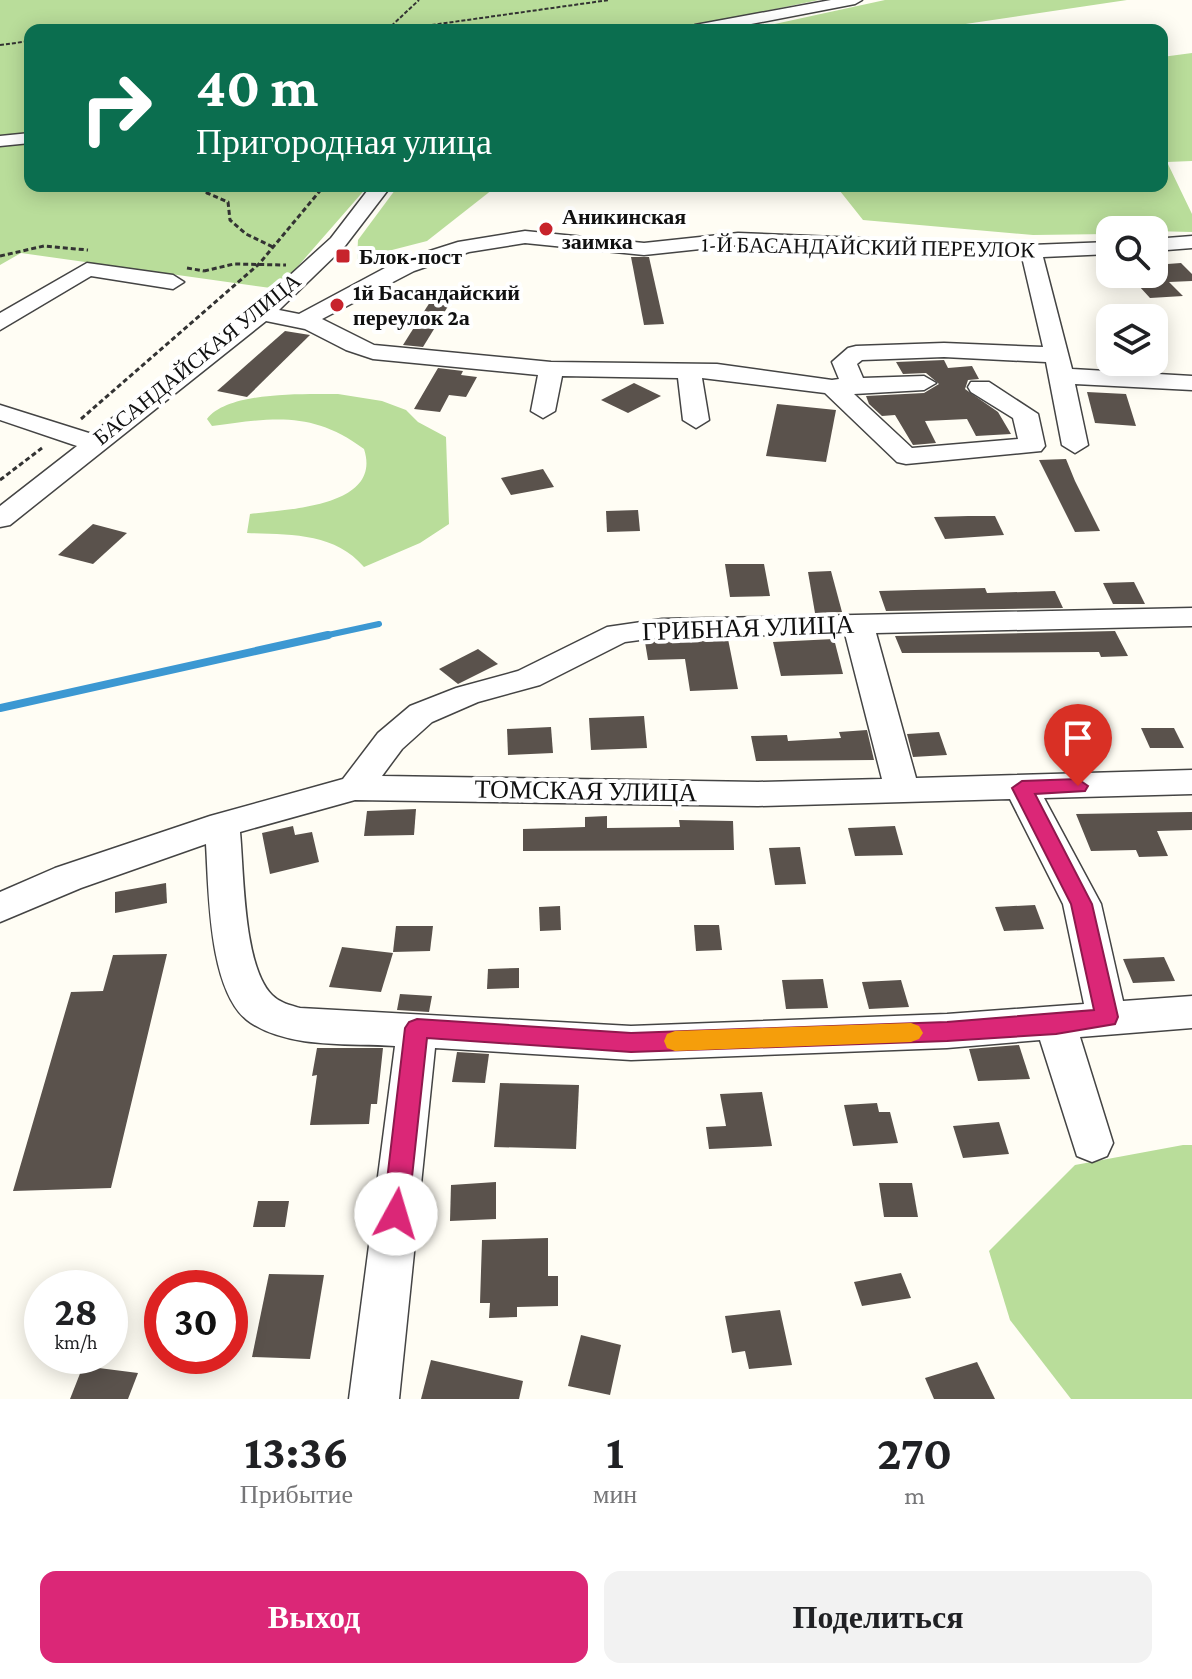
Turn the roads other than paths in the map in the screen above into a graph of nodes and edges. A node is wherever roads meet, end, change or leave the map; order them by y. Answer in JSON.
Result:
{"nodes":[{"id":1,"x":855,"y":0,"type":"edge"},
{"id":2,"x":727,"y":24,"type":"edge"},
{"id":3,"x":24,"y":139,"type":"edge"},
{"id":4,"x":0,"y":141,"type":"edge"},
{"id":5,"x":376,"y":192,"type":"edge"},
{"id":6,"x":1192,"y":242,"type":"edge"},
{"id":7,"x":1168,"y":244,"type":"edge"},
{"id":8,"x":1096,"y":249,"type":"edge"},
{"id":9,"x":1031,"y":251,"type":"junction"},
{"id":10,"x":173,"y":282,"type":"road end"},
{"id":11,"x":262,"y":313,"type":"junction"},
{"id":12,"x":302,"y":321,"type":"junction"},
{"id":13,"x":0,"y":323,"type":"edge"},
{"id":14,"x":1060,"y":365,"type":"junction"},
{"id":15,"x":551,"y":369,"type":"junction"},
{"id":16,"x":689,"y":370,"type":"junction"},
{"id":17,"x":924,"y":383,"type":"dead end"},
{"id":18,"x":1192,"y":383,"type":"edge"},
{"id":19,"x":843,"y":387,"type":"junction"},
{"id":20,"x":980,"y":387,"type":"dead end"},
{"id":21,"x":543,"y":411,"type":"dead end"},
{"id":22,"x":0,"y":412,"type":"edge"},
{"id":23,"x":1025,"y":414,"type":"junction"},
{"id":24,"x":1069,"y":415,"type":"junction"},
{"id":25,"x":696,"y":420,"type":"dead end"},
{"id":26,"x":93,"y":443,"type":"junction"},
{"id":27,"x":1075,"y":445,"type":"dead end"},
{"id":28,"x":0,"y":519,"type":"edge"},
{"id":29,"x":1192,"y":617,"type":"edge"},
{"id":30,"x":858,"y":624,"type":"junction"},
{"id":31,"x":1192,"y":782,"type":"edge"},
{"id":32,"x":355,"y":788,"type":"junction"},
{"id":33,"x":1022,"y":788,"type":"junction"},
{"id":34,"x":903,"y":792,"type":"junction"},
{"id":35,"x":222,"y":825,"type":"junction"},
{"id":36,"x":0,"y":908,"type":"edge"},
{"id":37,"x":1192,"y":1012,"type":"edge"},
{"id":38,"x":1107,"y":1017,"type":"junction"},
{"id":39,"x":1056,"y":1025,"type":"junction"},
{"id":40,"x":417,"y":1028,"type":"junction"},
{"id":41,"x":1092,"y":1143,"type":"dead end"},
{"id":42,"x":374,"y":1399,"type":"edge"}],
"edges":[{"from":1,"to":2,"type":"street"},
{"from":3,"to":4,"type":"street"},
{"from":5,"to":11,"type":"street","name":"БАСАНДАЙСКАЯ УЛИЦА"},
{"from":6,"to":7,"type":"street"},
{"from":8,"to":9,"type":"street","name":"1-Й БАСАНДАЙСКИЙ ПЕРЕУЛОК"},
{"from":9,"to":12,"type":"street","name":"1-Й БАСАНДАЙСКИЙ ПЕРЕУЛОК"},
{"from":9,"to":14,"type":"street"},
{"from":10,"to":13,"type":"street"},
{"from":11,"to":12,"type":"street"},
{"from":11,"to":26,"type":"street","name":"БАСАНДАЙСКАЯ УЛИЦА"},
{"from":12,"to":15,"type":"street"},
{"from":14,"to":18,"type":"street"},
{"from":14,"to":19,"type":"street"},
{"from":14,"to":24,"type":"street"},
{"from":15,"to":16,"type":"street"},
{"from":15,"to":21,"type":"street"},
{"from":16,"to":19,"type":"street"},
{"from":16,"to":25,"type":"street"},
{"from":17,"to":19,"type":"street"},
{"from":19,"to":23,"type":"street"},
{"from":20,"to":23,"type":"street"},
{"from":22,"to":26,"type":"street"},
{"from":23,"to":24,"type":"street"},
{"from":24,"to":27,"type":"street"},
{"from":26,"to":28,"type":"street","name":"БАСАНДАЙСКАЯ УЛИЦА"},
{"from":29,"to":30,"type":"street","name":"ГРИБНАЯ УЛИЦА"},
{"from":30,"to":32,"type":"street","name":"ГРИБНАЯ УЛИЦА"},
{"from":30,"to":34,"type":"street"},
{"from":31,"to":33,"type":"street","name":"ТОМСКАЯ УЛИЦА"},
{"from":32,"to":34,"type":"street","name":"ТОМСКАЯ УЛИЦА"},
{"from":32,"to":35,"type":"street","name":"ТОМСКАЯ УЛИЦА"},
{"from":33,"to":34,"type":"street","name":"ТОМСКАЯ УЛИЦА"},
{"from":33,"to":38,"type":"street"},
{"from":35,"to":36,"type":"street","name":"ТОМСКАЯ УЛИЦА"},
{"from":35,"to":40,"type":"street"},
{"from":37,"to":38,"type":"street"},
{"from":38,"to":39,"type":"street"},
{"from":39,"to":40,"type":"street"},
{"from":39,"to":41,"type":"street"},
{"from":40,"to":42,"type":"street"}]}
